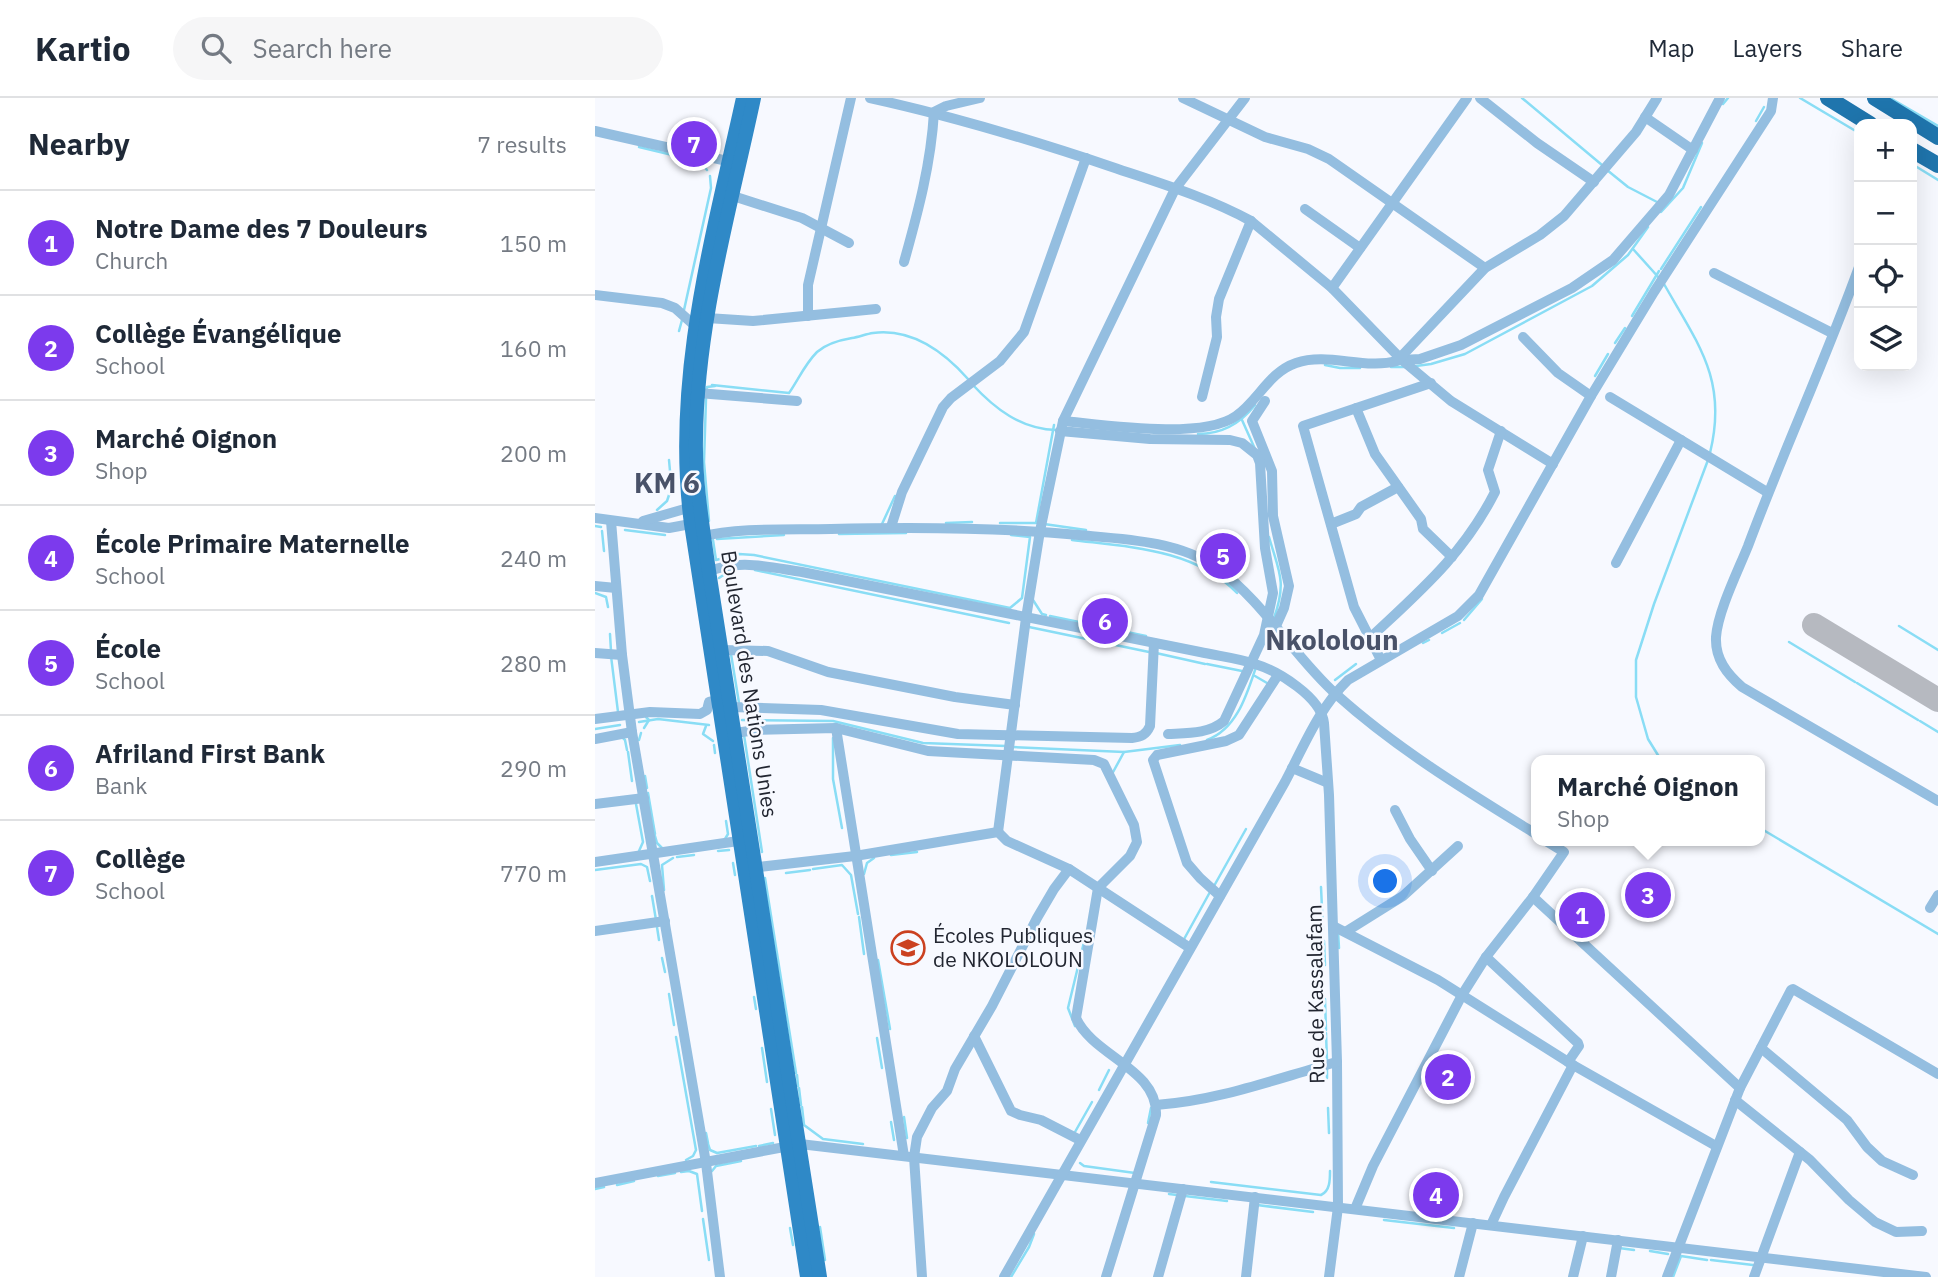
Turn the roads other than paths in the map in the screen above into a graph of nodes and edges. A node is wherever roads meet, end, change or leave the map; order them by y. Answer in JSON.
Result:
{"nodes":[{"id":1,"x":743,"y":98,"type":"edge"},
{"id":2,"x":754,"y":98,"type":"edge"},
{"id":3,"x":851,"y":98,"type":"edge"},
{"id":4,"x":870,"y":98,"type":"edge"},
{"id":5,"x":980,"y":98,"type":"edge"},
{"id":6,"x":1183,"y":98,"type":"edge"},
{"id":7,"x":1245,"y":98,"type":"edge"},
{"id":8,"x":1467,"y":98,"type":"edge"},
{"id":9,"x":1479,"y":98,"type":"edge"},
{"id":10,"x":1657,"y":98,"type":"edge"},
{"id":11,"x":1720,"y":98,"type":"edge"},
{"id":12,"x":1773,"y":98,"type":"edge"},
{"id":13,"x":1828,"y":98,"type":"edge"},
{"id":14,"x":1875,"y":98,"type":"edge"},
{"id":15,"x":934,"y":112,"type":"junction"},
{"id":16,"x":1645,"y":117,"type":"junction"},
{"id":17,"x":1862,"y":119,"type":"edge"},
{"id":18,"x":1229,"y":120,"type":"junction"},
{"id":19,"x":595,"y":131,"type":"edge"},
{"id":20,"x":1938,"y":137,"type":"edge"},
{"id":21,"x":1693,"y":150,"type":"junction"},
{"id":22,"x":1917,"y":153,"type":"edge"},
{"id":23,"x":1086,"y":158,"type":"junction"},
{"id":24,"x":734,"y":163,"type":"junction"},
{"id":25,"x":1938,"y":165,"type":"edge"},
{"id":26,"x":1601,"y":174,"type":"junction"},
{"id":27,"x":1175,"y":188,"type":"junction"},
{"id":28,"x":733,"y":196,"type":"junction"},
{"id":29,"x":1393,"y":204,"type":"junction"},
{"id":30,"x":1305,"y":209,"type":"dead end"},
{"id":31,"x":1251,"y":221,"type":"junction"},
{"id":32,"x":822,"y":228,"type":"junction"},
{"id":33,"x":849,"y":243,"type":"dead end"},
{"id":34,"x":1360,"y":248,"type":"junction"},
{"id":35,"x":904,"y":262,"type":"dead end"},
{"id":36,"x":1485,"y":268,"type":"junction"},
{"id":37,"x":1714,"y":273,"type":"dead end"},
{"id":38,"x":1854,"y":279,"type":"edge"},
{"id":39,"x":1332,"y":288,"type":"junction"},
{"id":40,"x":595,"y":295,"type":"edge"},
{"id":41,"x":876,"y":309,"type":"dead end"},
{"id":42,"x":808,"y":316,"type":"junction"},
{"id":43,"x":700,"y":321,"type":"junction"},
{"id":44,"x":1832,"y":333,"type":"junction"},
{"id":45,"x":1523,"y":337,"type":"dead end"},
{"id":46,"x":1401,"y":359,"type":"junction"},
{"id":47,"x":1431,"y":383,"type":"junction"},
{"id":48,"x":698,"y":393,"type":"junction"},
{"id":49,"x":1591,"y":396,"type":"junction"},
{"id":50,"x":1202,"y":397,"type":"dead end"},
{"id":51,"x":1610,"y":397,"type":"dead end"},
{"id":52,"x":797,"y":401,"type":"dead end"},
{"id":53,"x":1265,"y":401,"type":"dead end"},
{"id":54,"x":1356,"y":408,"type":"junction"},
{"id":55,"x":1061,"y":426,"type":"junction"},
{"id":56,"x":1501,"y":431,"type":"junction"},
{"id":57,"x":1681,"y":440,"type":"junction"},
{"id":58,"x":1553,"y":464,"type":"junction"},
{"id":59,"x":1398,"y":487,"type":"junction"},
{"id":60,"x":1767,"y":492,"type":"junction"},
{"id":61,"x":694,"y":506,"type":"junction"},
{"id":62,"x":595,"y":518,"type":"edge"},
{"id":63,"x":611,"y":521,"type":"junction"},
{"id":64,"x":637,"y":523,"type":"junction"},
{"id":65,"x":1331,"y":524,"type":"junction"},
{"id":66,"x":891,"y":527,"type":"junction"},
{"id":67,"x":698,"y":530,"type":"junction"},
{"id":68,"x":1040,"y":531,"type":"junction"},
{"id":69,"x":1452,"y":557,"type":"junction"},
{"id":70,"x":1616,"y":562,"type":"dead end"},
{"id":71,"x":704,"y":573,"type":"junction"},
{"id":72,"x":595,"y":586,"type":"edge"},
{"id":73,"x":616,"y":588,"type":"junction"},
{"id":74,"x":1026,"y":618,"type":"junction"},
{"id":75,"x":1274,"y":624,"type":"junction"},
{"id":76,"x":1370,"y":638,"type":"junction"},
{"id":77,"x":1154,"y":643,"type":"junction"},
{"id":78,"x":722,"y":650,"type":"junction"},
{"id":79,"x":595,"y":653,"type":"edge"},
{"id":80,"x":622,"y":654,"type":"junction"},
{"id":81,"x":1381,"y":660,"type":"junction"},
{"id":82,"x":1257,"y":665,"type":"junction"},
{"id":83,"x":1278,"y":675,"type":"junction"},
{"id":84,"x":1334,"y":693,"type":"junction"},
{"id":85,"x":725,"y":703,"type":"junction"},
{"id":86,"x":1015,"y":705,"type":"junction"},
{"id":87,"x":1322,"y":711,"type":"junction"},
{"id":88,"x":630,"y":715,"type":"junction"},
{"id":89,"x":595,"y":719,"type":"edge"},
{"id":90,"x":836,"y":729,"type":"junction"},
{"id":91,"x":632,"y":732,"type":"junction"},
{"id":92,"x":735,"y":733,"type":"junction"},
{"id":93,"x":1168,"y":734,"type":"dead end"},
{"id":94,"x":1011,"y":736,"type":"junction"},
{"id":95,"x":595,"y":739,"type":"edge"},
{"id":96,"x":1008,"y":755,"type":"junction"},
{"id":97,"x":1292,"y":768,"type":"junction"},
{"id":98,"x":1328,"y":783,"type":"junction"},
{"id":99,"x":644,"y":797,"type":"junction"},
{"id":100,"x":1938,"y":801,"type":"edge"},
{"id":101,"x":595,"y":804,"type":"edge"},
{"id":102,"x":1395,"y":810,"type":"dead end"},
{"id":103,"x":1531,"y":831,"type":"edge"},
{"id":104,"x":998,"y":832,"type":"junction"},
{"id":105,"x":745,"y":840,"type":"junction"},
{"id":106,"x":1458,"y":846,"type":"dead end"},
{"id":107,"x":1554,"y":846,"type":"edge"},
{"id":108,"x":653,"y":854,"type":"junction"},
{"id":109,"x":855,"y":856,"type":"junction"},
{"id":110,"x":595,"y":862,"type":"edge"},
{"id":111,"x":750,"y":868,"type":"junction"},
{"id":112,"x":1069,"y":869,"type":"junction"},
{"id":113,"x":1432,"y":871,"type":"junction"},
{"id":114,"x":1098,"y":888,"type":"junction"},
{"id":115,"x":1938,"y":895,"type":"edge"},
{"id":116,"x":1220,"y":896,"type":"junction"},
{"id":117,"x":1533,"y":897,"type":"junction"},
{"id":118,"x":1930,"y":908,"type":"dead end"},
{"id":119,"x":665,"y":921,"type":"junction"},
{"id":120,"x":1333,"y":926,"type":"junction"},
{"id":121,"x":595,"y":931,"type":"edge"},
{"id":122,"x":1346,"y":931,"type":"junction"},
{"id":123,"x":1190,"y":948,"type":"junction"},
{"id":124,"x":1486,"y":957,"type":"junction"},
{"id":125,"x":1462,"y":995,"type":"junction"},
{"id":126,"x":974,"y":1036,"type":"junction"},
{"id":127,"x":1761,"y":1048,"type":"junction"},
{"id":128,"x":1337,"y":1062,"type":"junction"},
{"id":129,"x":1571,"y":1063,"type":"junction"},
{"id":130,"x":1124,"y":1064,"type":"junction"},
{"id":131,"x":1938,"y":1074,"type":"edge"},
{"id":132,"x":1740,"y":1088,"type":"junction"},
{"id":133,"x":1735,"y":1100,"type":"junction"},
{"id":134,"x":1156,"y":1105,"type":"junction"},
{"id":135,"x":1080,"y":1140,"type":"junction"},
{"id":136,"x":793,"y":1145,"type":"junction"},
{"id":137,"x":1716,"y":1146,"type":"junction"},
{"id":138,"x":1800,"y":1152,"type":"junction"},
{"id":139,"x":909,"y":1156,"type":"junction"},
{"id":140,"x":706,"y":1163,"type":"junction"},
{"id":141,"x":1061,"y":1174,"type":"junction"},
{"id":142,"x":1913,"y":1175,"type":"dead end"},
{"id":143,"x":595,"y":1183,"type":"edge"},
{"id":144,"x":1135,"y":1183,"type":"junction"},
{"id":145,"x":1184,"y":1189,"type":"junction"},
{"id":146,"x":1255,"y":1197,"type":"junction"},
{"id":147,"x":1338,"y":1207,"type":"junction"},
{"id":148,"x":1355,"y":1209,"type":"junction"},
{"id":149,"x":1473,"y":1223,"type":"junction"},
{"id":150,"x":1491,"y":1225,"type":"junction"},
{"id":151,"x":1922,"y":1231,"type":"dead end"},
{"id":152,"x":1583,"y":1236,"type":"junction"},
{"id":153,"x":1618,"y":1240,"type":"junction"},
{"id":154,"x":1677,"y":1247,"type":"junction"},
{"id":155,"x":1763,"y":1258,"type":"junction"},
{"id":156,"x":1850,"y":1273,"type":"edge"},
{"id":157,"x":720,"y":1277,"type":"edge"},
{"id":158,"x":807,"y":1277,"type":"edge"},
{"id":159,"x":820,"y":1277,"type":"edge"},
{"id":160,"x":922,"y":1277,"type":"edge"},
{"id":161,"x":1004,"y":1277,"type":"edge"},
{"id":162,"x":1106,"y":1277,"type":"edge"},
{"id":163,"x":1158,"y":1277,"type":"edge"},
{"id":164,"x":1245,"y":1277,"type":"edge"},
{"id":165,"x":1328,"y":1277,"type":"edge"},
{"id":166,"x":1459,"y":1277,"type":"edge"},
{"id":167,"x":1573,"y":1277,"type":"edge"},
{"id":168,"x":1611,"y":1277,"type":"edge"},
{"id":169,"x":1667,"y":1277,"type":"edge"},
{"id":170,"x":1754,"y":1277,"type":"edge"},
{"id":171,"x":1926,"y":1277,"type":"edge"}],
"edges":[{"from":1,"to":24,"type":"main road","name":"Boulevard des Nations Unies"},
{"from":2,"to":24,"type":"main road","name":"Boulevard des Nations Unies"},
{"from":3,"to":32,"type":"street"},
{"from":4,"to":15,"type":"street"},
{"from":5,"to":15,"type":"street"},
{"from":6,"to":18,"type":"street"},
{"from":7,"to":18,"type":"street"},
{"from":8,"to":29,"type":"street"},
{"from":9,"to":26,"type":"street"},
{"from":10,"to":16,"type":"street"},
{"from":11,"to":21,"type":"street"},
{"from":12,"to":49,"type":"street"},
{"from":13,"to":17,"type":"highway"},
{"from":14,"to":20,"type":"highway"},
{"from":15,"to":23,"type":"street"},
{"from":15,"to":35,"type":"street"},
{"from":16,"to":21,"type":"street"},
{"from":16,"to":26,"type":"street"},
{"from":18,"to":27,"type":"street"},
{"from":18,"to":29,"type":"street"},
{"from":19,"to":24,"type":"street"},
{"from":21,"to":46,"type":"street"},
{"from":22,"to":25,"type":"highway"},
{"from":23,"to":27,"type":"street"},
{"from":23,"to":66,"type":"street"},
{"from":24,"to":28,"type":"main road","name":"Boulevard des Nations Unies"},
{"from":24,"to":43,"type":"main road","name":"Boulevard des Nations Unies"},
{"from":26,"to":36,"type":"street"},
{"from":27,"to":31,"type":"street"},
{"from":27,"to":55,"type":"street"},
{"from":28,"to":32,"type":"street"},
{"from":28,"to":43,"type":"main road","name":"Boulevard des Nations Unies"},
{"from":29,"to":34,"type":"street"},
{"from":29,"to":36,"type":"street"},
{"from":30,"to":34,"type":"street"},
{"from":31,"to":39,"type":"street"},
{"from":31,"to":50,"type":"street"},
{"from":32,"to":33,"type":"street"},
{"from":32,"to":42,"type":"street"},
{"from":34,"to":39,"type":"street"},
{"from":36,"to":46,"type":"street"},
{"from":37,"to":44,"type":"street"},
{"from":38,"to":44,"type":"street"},
{"from":39,"to":46,"type":"street"},
{"from":40,"to":43,"type":"street"},
{"from":41,"to":42,"type":"street"},
{"from":42,"to":43,"type":"street"},
{"from":43,"to":48,"type":"main road","name":"Boulevard des Nations Unies"},
{"from":43,"to":61,"type":"main road","name":"Boulevard des Nations Unies"},
{"from":44,"to":60,"type":"street"},
{"from":45,"to":49,"type":"street"},
{"from":46,"to":47,"type":"street"},
{"from":46,"to":55,"type":"street"},
{"from":47,"to":54,"type":"street"},
{"from":47,"to":56,"type":"street"},
{"from":48,"to":52,"type":"street"},
{"from":48,"to":61,"type":"main road","name":"Boulevard des Nations Unies"},
{"from":49,"to":58,"type":"street"},
{"from":51,"to":57,"type":"street"},
{"from":53,"to":75,"type":"street"},
{"from":54,"to":59,"type":"street"},
{"from":54,"to":65,"type":"street"},
{"from":55,"to":68,"type":"street"},
{"from":55,"to":75,"type":"street"},
{"from":56,"to":58,"type":"street"},
{"from":56,"to":69,"type":"street"},
{"from":57,"to":60,"type":"street"},
{"from":57,"to":70,"type":"street"},
{"from":58,"to":81,"type":"street"},
{"from":59,"to":65,"type":"street"},
{"from":59,"to":69,"type":"street"},
{"from":60,"to":100,"type":"street"},
{"from":61,"to":64,"type":"street"},
{"from":61,"to":67,"type":"main road","name":"Boulevard des Nations Unies"},
{"from":62,"to":63,"type":"street"},
{"from":63,"to":64,"type":"street"},
{"from":63,"to":73,"type":"street"},
{"from":64,"to":67,"type":"street"},
{"from":65,"to":76,"type":"street"},
{"from":66,"to":67,"type":"street"},
{"from":66,"to":68,"type":"street"},
{"from":67,"to":71,"type":"main road","name":"Boulevard des Nations Unies"},
{"from":68,"to":74,"type":"street"},
{"from":68,"to":75,"type":"street"},
{"from":69,"to":76,"type":"street"},
{"from":71,"to":74,"type":"street"},
{"from":71,"to":78,"type":"main road","name":"Boulevard des Nations Unies"},
{"from":71,"to":85,"type":"main road","name":"Boulevard des Nations Unies"},
{"from":72,"to":73,"type":"street"},
{"from":73,"to":80,"type":"street"},
{"from":74,"to":77,"type":"street"},
{"from":74,"to":86,"type":"street"},
{"from":75,"to":82,"type":"street"},
{"from":75,"to":84,"type":"street"},
{"from":76,"to":81,"type":"street"},
{"from":77,"to":82,"type":"street"},
{"from":77,"to":94,"type":"street"},
{"from":78,"to":85,"type":"main road","name":"Boulevard des Nations Unies"},
{"from":78,"to":86,"type":"street"},
{"from":79,"to":80,"type":"street"},
{"from":80,"to":88,"type":"street"},
{"from":81,"to":84,"type":"street"},
{"from":82,"to":83,"type":"street"},
{"from":82,"to":93,"type":"street"},
{"from":83,"to":87,"type":"street"},
{"from":83,"to":116,"type":"street"},
{"from":84,"to":87,"type":"street"},
{"from":84,"to":103,"type":"street"},
{"from":85,"to":88,"type":"street"},
{"from":85,"to":92,"type":"main road","name":"Boulevard des Nations Unies"},
{"from":85,"to":94,"type":"street"},
{"from":85,"to":105,"type":"main road","name":"Boulevard des Nations Unies"},
{"from":86,"to":94,"type":"street"},
{"from":87,"to":97,"type":"street"},
{"from":87,"to":98,"type":"street","name":"Rue de Kassalafam"},
{"from":88,"to":89,"type":"street"},
{"from":88,"to":91,"type":"street"},
{"from":90,"to":92,"type":"street"},
{"from":90,"to":96,"type":"street"},
{"from":90,"to":109,"type":"street"},
{"from":91,"to":95,"type":"street"},
{"from":91,"to":99,"type":"street"},
{"from":92,"to":105,"type":"main road","name":"Boulevard des Nations Unies"},
{"from":94,"to":96,"type":"street"},
{"from":96,"to":104,"type":"street"},
{"from":96,"to":114,"type":"street"},
{"from":97,"to":98,"type":"street"},
{"from":97,"to":116,"type":"street"},
{"from":98,"to":120,"type":"street","name":"Rue de Kassalafam"},
{"from":99,"to":101,"type":"street"},
{"from":99,"to":108,"type":"street"},
{"from":102,"to":113,"type":"street"},
{"from":104,"to":109,"type":"street"},
{"from":104,"to":112,"type":"street"},
{"from":105,"to":108,"type":"street"},
{"from":105,"to":111,"type":"main road","name":"Boulevard des Nations Unies"},
{"from":106,"to":113,"type":"street"},
{"from":107,"to":117,"type":"street"},
{"from":108,"to":110,"type":"street"},
{"from":108,"to":119,"type":"street"},
{"from":109,"to":111,"type":"street"},
{"from":109,"to":139,"type":"street"},
{"from":111,"to":136,"type":"main road","name":"Boulevard des Nations Unies"},
{"from":112,"to":114,"type":"street"},
{"from":112,"to":126,"type":"street"},
{"from":113,"to":122,"type":"street"},
{"from":114,"to":123,"type":"street"},
{"from":114,"to":130,"type":"street"},
{"from":115,"to":118,"type":"street"},
{"from":116,"to":123,"type":"street"},
{"from":117,"to":124,"type":"street"},
{"from":117,"to":132,"type":"street"},
{"from":119,"to":121,"type":"street"},
{"from":119,"to":140,"type":"street"},
{"from":120,"to":122,"type":"street"},
{"from":120,"to":128,"type":"street","name":"Rue de Kassalafam"},
{"from":122,"to":125,"type":"street"},
{"from":123,"to":130,"type":"street"},
{"from":124,"to":125,"type":"street"},
{"from":124,"to":129,"type":"street"},
{"from":125,"to":129,"type":"street"},
{"from":125,"to":148,"type":"street"},
{"from":126,"to":135,"type":"street"},
{"from":126,"to":139,"type":"street"},
{"from":127,"to":131,"type":"street"},
{"from":127,"to":132,"type":"street"},
{"from":127,"to":142,"type":"street"},
{"from":128,"to":134,"type":"street"},
{"from":128,"to":147,"type":"street","name":"Rue de Kassalafam"},
{"from":129,"to":137,"type":"street"},
{"from":129,"to":150,"type":"street"},
{"from":130,"to":134,"type":"street"},
{"from":130,"to":135,"type":"street"},
{"from":132,"to":133,"type":"street"},
{"from":133,"to":137,"type":"street"},
{"from":133,"to":138,"type":"street"},
{"from":134,"to":144,"type":"street"},
{"from":135,"to":141,"type":"street"},
{"from":136,"to":139,"type":"street"},
{"from":136,"to":140,"type":"street"},
{"from":136,"to":158,"type":"main road","name":"Boulevard des Nations Unies"},
{"from":136,"to":159,"type":"main road","name":"Boulevard des Nations Unies"},
{"from":137,"to":154,"type":"street"},
{"from":138,"to":151,"type":"street"},
{"from":138,"to":155,"type":"street"},
{"from":139,"to":141,"type":"street"},
{"from":139,"to":160,"type":"street"},
{"from":140,"to":143,"type":"street"},
{"from":140,"to":157,"type":"street"},
{"from":141,"to":144,"type":"street"},
{"from":141,"to":161,"type":"street"},
{"from":144,"to":145,"type":"street"},
{"from":144,"to":162,"type":"street"},
{"from":145,"to":146,"type":"street"},
{"from":145,"to":163,"type":"street"},
{"from":146,"to":147,"type":"street"},
{"from":146,"to":164,"type":"street"},
{"from":147,"to":148,"type":"street"},
{"from":147,"to":165,"type":"street","name":"Rue de Kassalafam"},
{"from":148,"to":149,"type":"street"},
{"from":149,"to":150,"type":"street"},
{"from":149,"to":166,"type":"street"},
{"from":150,"to":152,"type":"street"},
{"from":152,"to":153,"type":"street"},
{"from":152,"to":167,"type":"street"},
{"from":153,"to":154,"type":"street"},
{"from":153,"to":168,"type":"street"},
{"from":154,"to":155,"type":"street"},
{"from":154,"to":169,"type":"street"},
{"from":155,"to":156,"type":"street"},
{"from":155,"to":170,"type":"street"},
{"from":156,"to":171,"type":"street"}]}
